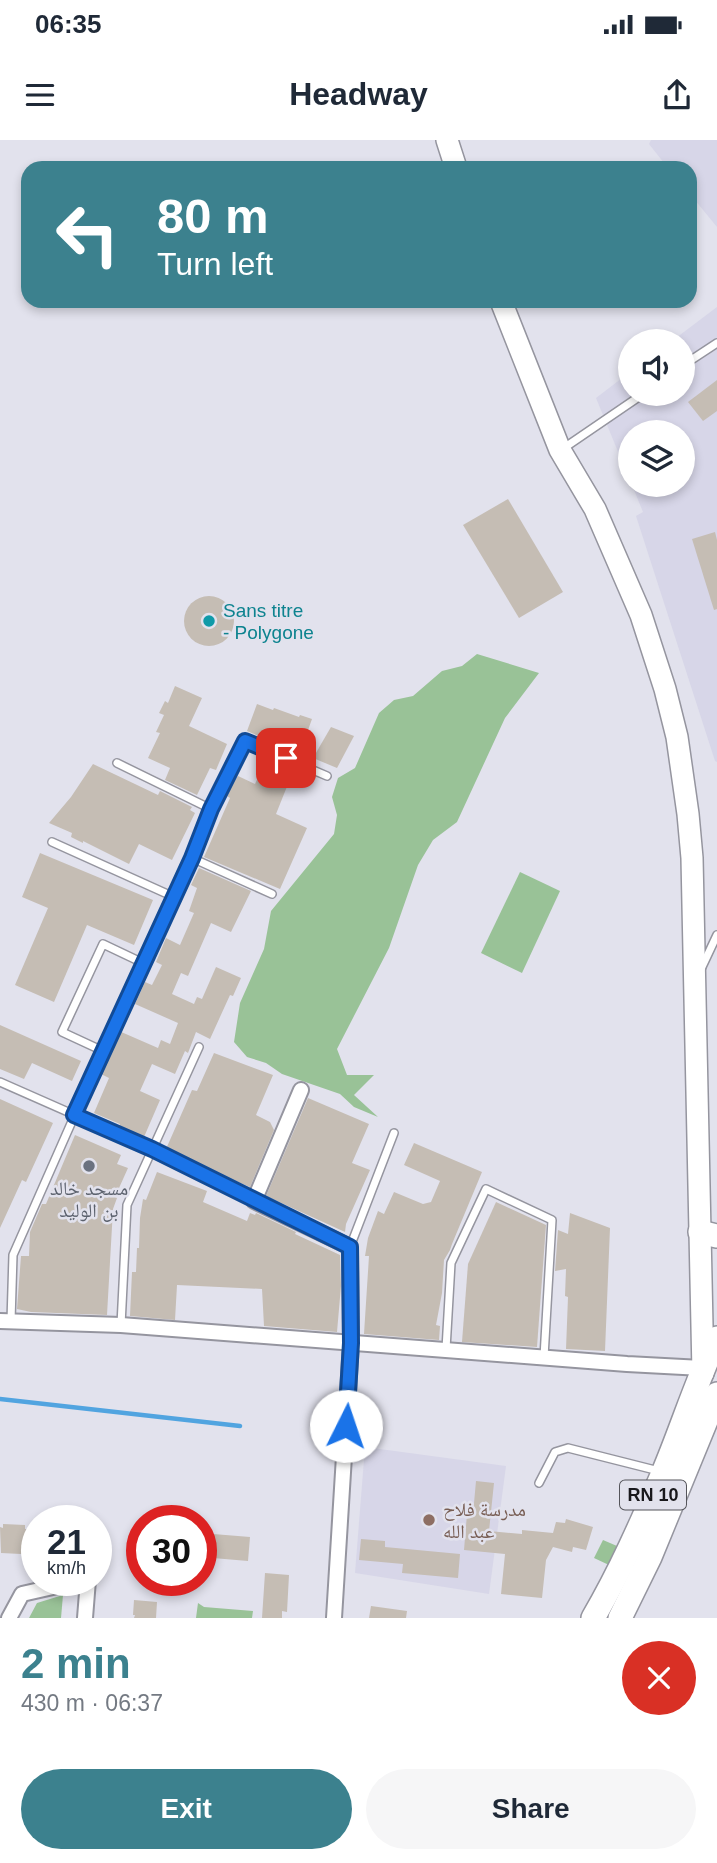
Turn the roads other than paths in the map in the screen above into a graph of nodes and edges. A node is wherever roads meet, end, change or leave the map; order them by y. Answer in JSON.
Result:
{"nodes":[{"id":1,"x":447,"y":140,"type":"edge"},
{"id":2,"x":454,"y":161,"type":"edge"},
{"id":3,"x":504,"y":308,"type":"edge"},
{"id":4,"x":717,"y":343,"type":"edge"},
{"id":5,"x":695,"y":357,"type":"edge"},
{"id":6,"x":625,"y":406,"type":"edge"},
{"id":7,"x":561,"y":450,"type":"junction"},
{"id":8,"x":117,"y":763,"type":"dead end"},
{"id":9,"x":327,"y":776,"type":"dead end"},
{"id":10,"x":211,"y":809,"type":"junction"},
{"id":11,"x":52,"y":842,"type":"dead end"},
{"id":12,"x":192,"y":858,"type":"junction"},
{"id":13,"x":272,"y":894,"type":"dead end"},
{"id":14,"x":174,"y":897,"type":"junction"},
{"id":15,"x":717,"y":935,"type":"edge"},
{"id":16,"x":143,"y":963,"type":"junction"},
{"id":17,"x":696,"y":980,"type":"junction"},
{"id":18,"x":200,"y":1046,"type":"dead end"},
{"id":19,"x":103,"y":1051,"type":"junction"},
{"id":20,"x":0,"y":1082,"type":"edge"},
{"id":21,"x":301,"y":1090,"type":"dead end"},
{"id":22,"x":74,"y":1115,"type":"junction"},
{"id":23,"x":394,"y":1133,"type":"dead end"},
{"id":24,"x":152,"y":1149,"type":"junction"},
{"id":25,"x":254,"y":1200,"type":"junction"},
{"id":26,"x":708,"y":1234,"type":"edge"},
{"id":27,"x":350,"y":1247,"type":"junction"},
{"id":28,"x":5,"y":1321,"type":"edge"},
{"id":29,"x":121,"y":1325,"type":"junction"},
{"id":30,"x":717,"y":1338,"type":"edge"},
{"id":31,"x":351,"y":1343,"type":"junction"},
{"id":32,"x":446,"y":1349,"type":"junction"},
{"id":33,"x":544,"y":1357,"type":"junction"},
{"id":34,"x":702,"y":1368,"type":"junction"},
{"id":35,"x":715,"y":1399,"type":"edge"},
{"id":36,"x":663,"y":1472,"type":"junction"},
{"id":37,"x":539,"y":1483,"type":"dead end"},
{"id":38,"x":21,"y":1596,"type":"edge"},
{"id":39,"x":86,"y":1596,"type":"edge"},
{"id":40,"x":9,"y":1618,"type":"edge"},
{"id":41,"x":85,"y":1618,"type":"edge"},
{"id":42,"x":334,"y":1618,"type":"edge"},
{"id":43,"x":593,"y":1618,"type":"edge"},
{"id":44,"x":620,"y":1618,"type":"edge"}],
"edges":[{"from":1,"to":2,"type":"main road"},
{"from":3,"to":7,"type":"main road"},
{"from":4,"to":5,"type":"lane"},
{"from":6,"to":7,"type":"lane"},
{"from":7,"to":17,"type":"main road"},
{"from":8,"to":10,"type":"lane"},
{"from":9,"to":10,"type":"lane"},
{"from":10,"to":12,"type":"lane"},
{"from":11,"to":14,"type":"lane"},
{"from":12,"to":13,"type":"lane"},
{"from":12,"to":14,"type":"lane"},
{"from":14,"to":16,"type":"lane"},
{"from":15,"to":17,"type":"lane"},
{"from":16,"to":19,"type":"lane"},
{"from":16,"to":19,"type":"lane"},
{"from":17,"to":26,"type":"main road"},
{"from":18,"to":24,"type":"lane"},
{"from":19,"to":22,"type":"lane"},
{"from":20,"to":22,"type":"lane"},
{"from":21,"to":25,"type":"street"},
{"from":22,"to":24,"type":"lane"},
{"from":22,"to":28,"type":"lane"},
{"from":23,"to":27,"type":"lane"},
{"from":24,"to":25,"type":"lane"},
{"from":24,"to":29,"type":"lane"},
{"from":25,"to":27,"type":"street"},
{"from":26,"to":34,"type":"main road"},
{"from":27,"to":31,"type":"street"},
{"from":28,"to":29,"type":"street"},
{"from":29,"to":31,"type":"street"},
{"from":30,"to":34,"type":"highway","number":"RN 10"},
{"from":31,"to":32,"type":"street"},
{"from":31,"to":42,"type":"street"},
{"from":32,"to":33,"type":"street"},
{"from":32,"to":33,"type":"lane"},
{"from":33,"to":34,"type":"street"},
{"from":34,"to":35,"type":"main road"},
{"from":34,"to":36,"type":"highway","number":"RN 10"},
{"from":35,"to":44,"type":"highway","number":"RN 10"},
{"from":36,"to":37,"type":"lane"},
{"from":36,"to":43,"type":"highway","number":"RN 10"},
{"from":38,"to":40,"type":"street"},
{"from":39,"to":41,"type":"street"}]}
